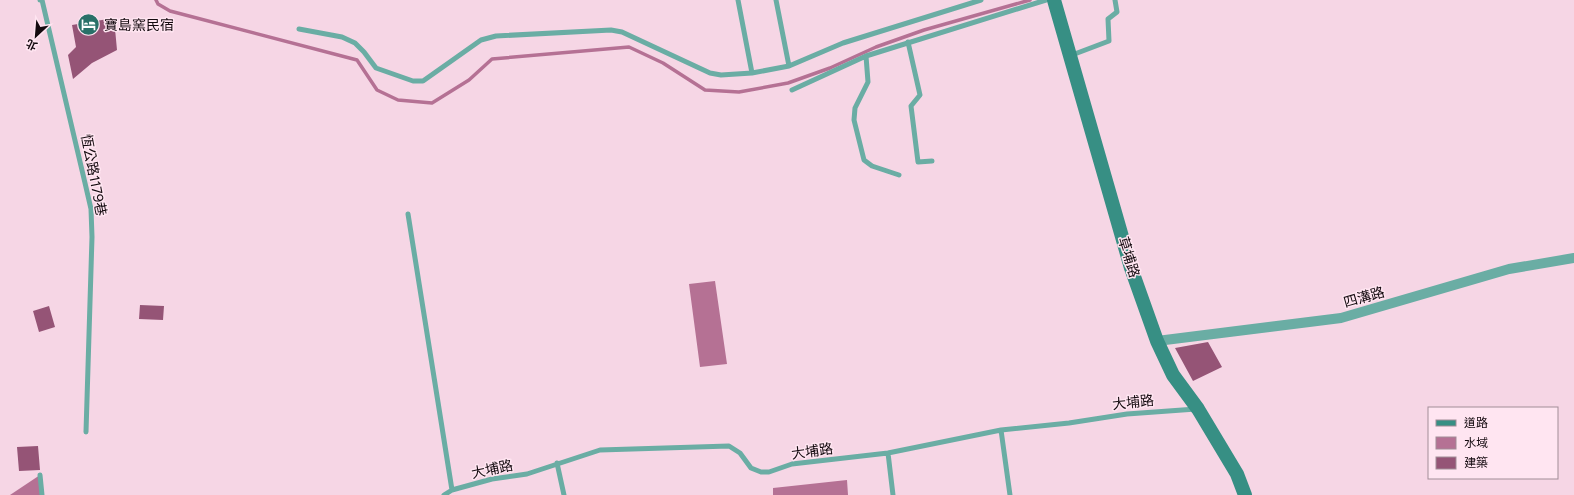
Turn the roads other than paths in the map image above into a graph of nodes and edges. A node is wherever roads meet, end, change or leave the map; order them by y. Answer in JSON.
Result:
{"nodes":[{"id":1,"x":40,"y":0,"type":"edge"},
{"id":2,"x":738,"y":0,"type":"edge"},
{"id":3,"x":776,"y":0,"type":"edge"},
{"id":4,"x":981,"y":0,"type":"edge"},
{"id":5,"x":1046,"y":0,"type":"edge"},
{"id":6,"x":1054,"y":0,"type":"edge"},
{"id":7,"x":1115,"y":0,"type":"edge"},
{"id":8,"x":299,"y":29,"type":"dead end"},
{"id":9,"x":908,"y":42,"type":"junction"},
{"id":10,"x":1070,"y":55,"type":"junction"},
{"id":11,"x":866,"y":56,"type":"junction"},
{"id":12,"x":789,"y":66,"type":"junction"},
{"id":13,"x":752,"y":73,"type":"junction"},
{"id":14,"x":792,"y":90,"type":"dead end"},
{"id":15,"x":932,"y":161,"type":"dead end"},
{"id":16,"x":899,"y":175,"type":"dead end"},
{"id":17,"x":408,"y":214,"type":"dead end"},
{"id":18,"x":1574,"y":258,"type":"edge"},
{"id":19,"x":1157,"y":341,"type":"junction"},
{"id":20,"x":1198,"y":409,"type":"junction"},
{"id":21,"x":1001,"y":430,"type":"junction"},
{"id":22,"x":86,"y":432,"type":"dead end"},
{"id":23,"x":888,"y":453,"type":"junction"},
{"id":24,"x":557,"y":463,"type":"junction"},
{"id":25,"x":40,"y":476,"type":"dead end"},
{"id":26,"x":452,"y":490,"type":"junction"},
{"id":27,"x":42,"y":495,"type":"edge"},
{"id":28,"x":444,"y":495,"type":"edge"},
{"id":29,"x":564,"y":495,"type":"edge"},
{"id":30,"x":893,"y":495,"type":"edge"},
{"id":31,"x":1010,"y":495,"type":"edge"},
{"id":32,"x":1244,"y":495,"type":"edge"}],
"edges":[{"from":1,"to":22,"type":"lane","name":"恆公路1179巷"},
{"from":2,"to":13,"type":"lane"},
{"from":3,"to":12,"type":"lane"},
{"from":4,"to":12,"type":"lane"},
{"from":5,"to":9,"type":"lane"},
{"from":6,"to":10,"type":"street","name":"草埔路"},
{"from":7,"to":10,"type":"lane"},
{"from":8,"to":13,"type":"lane"},
{"from":9,"to":11,"type":"lane"},
{"from":9,"to":15,"type":"lane"},
{"from":10,"to":19,"type":"street","name":"草埔路"},
{"from":11,"to":14,"type":"lane"},
{"from":11,"to":16,"type":"lane"},
{"from":12,"to":13,"type":"lane"},
{"from":17,"to":26,"type":"lane"},
{"from":18,"to":19,"type":"street","name":"四溝路"},
{"from":19,"to":20,"type":"street","name":"草埔路"},
{"from":20,"to":21,"type":"lane","name":"大埔路"},
{"from":20,"to":32,"type":"street","name":"草埔路"},
{"from":21,"to":23,"type":"lane","name":"大埔路"},
{"from":21,"to":31,"type":"lane"},
{"from":23,"to":24,"type":"lane","name":"大埔路"},
{"from":23,"to":30,"type":"lane"},
{"from":24,"to":26,"type":"lane","name":"大埔路"},
{"from":24,"to":29,"type":"lane"},
{"from":25,"to":27,"type":"lane"},
{"from":26,"to":28,"type":"lane","name":"大埔路"}]}
